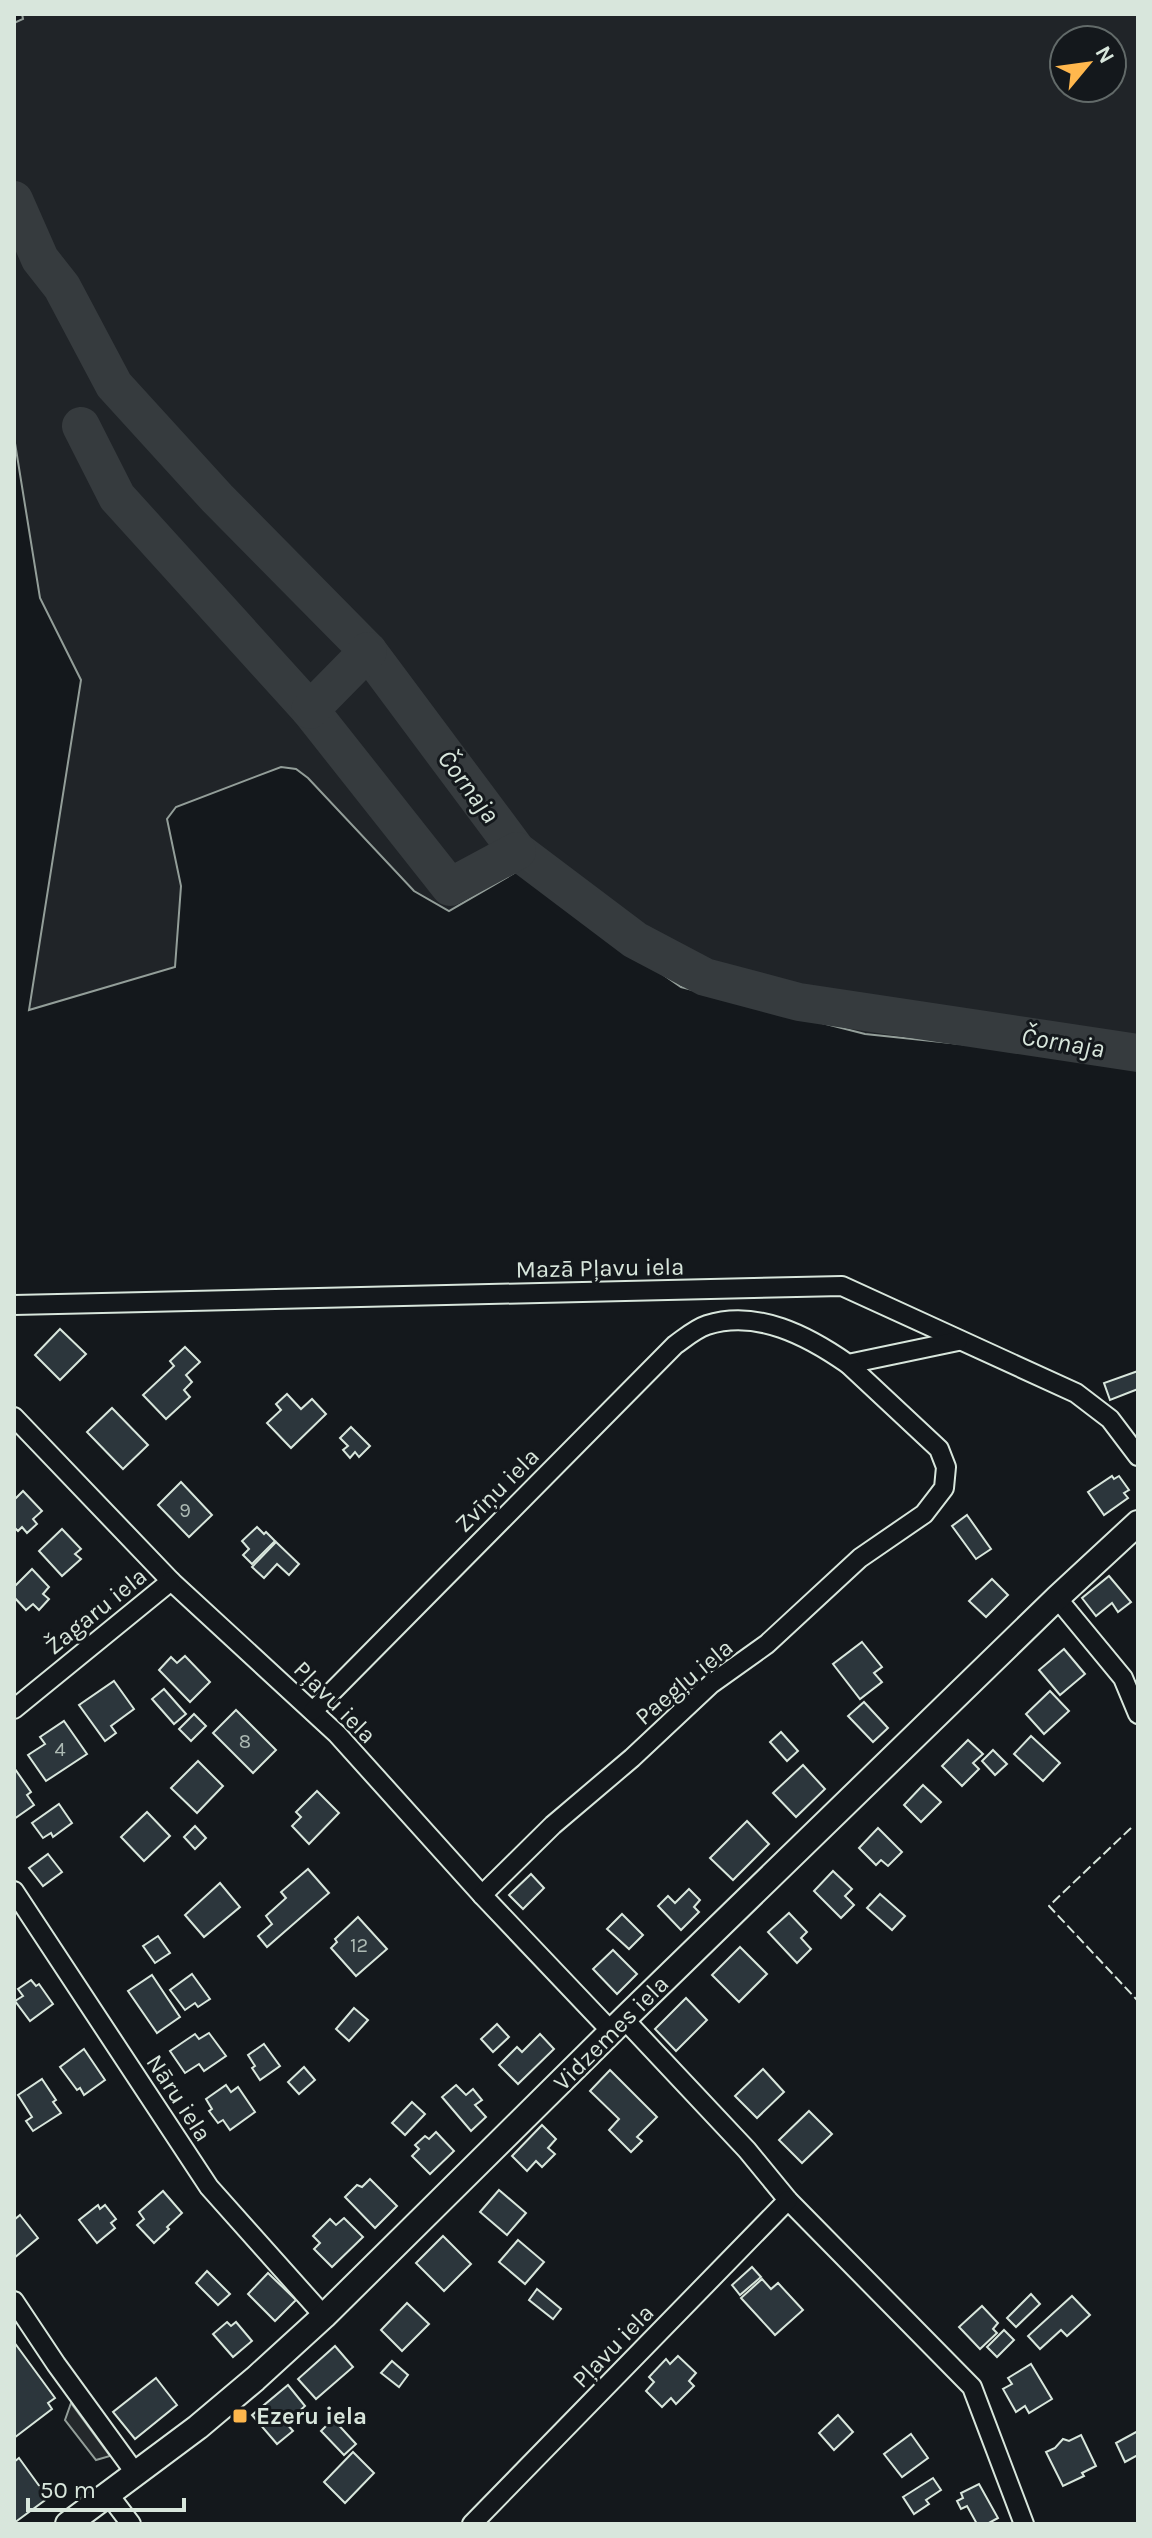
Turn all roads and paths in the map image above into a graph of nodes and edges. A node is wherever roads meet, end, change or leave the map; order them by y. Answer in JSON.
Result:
{"nodes":[{"id":1,"x":14,"y":1305,"type":"edge"},
{"id":2,"x":958,"y":1341,"type":"junction"},
{"id":3,"x":848,"y":1364,"type":"junction"},
{"id":4,"x":14,"y":1417,"type":"edge"},
{"id":5,"x":1138,"y":1456,"type":"edge"},
{"id":6,"x":1138,"y":1523,"type":"edge"},
{"id":7,"x":171,"y":1581,"type":"junction"},
{"id":8,"x":1057,"y":1598,"type":"junction"},
{"id":9,"x":14,"y":1709,"type":"edge"},
{"id":10,"x":313,"y":1711,"type":"junction"},
{"id":11,"x":1138,"y":1714,"type":"edge"},
{"id":12,"x":14,"y":1891,"type":"edge"},
{"id":13,"x":482,"y":1895,"type":"junction"},
{"id":14,"x":618,"y":2025,"type":"junction"},
{"id":15,"x":788,"y":2200,"type":"junction"},
{"id":16,"x":14,"y":2301,"type":"edge"},
{"id":17,"x":324,"y":2316,"type":"junction"},
{"id":18,"x":136,"y":2474,"type":"junction"},
{"id":19,"x":109,"y":2495,"type":"junction"},
{"id":20,"x":68,"y":2524,"type":"edge"},
{"id":21,"x":131,"y":2524,"type":"edge"},
{"id":22,"x":472,"y":2524,"type":"edge"},
{"id":23,"x":1024,"y":2524,"type":"edge"}],
"edges":[{"from":1,"to":2,"type":"street","name":"Mazā Pļavu iela"},
{"from":2,"to":3,"type":"street"},
{"from":2,"to":5,"type":"street","name":"Mazā Pļavu iela"},
{"from":3,"to":10,"type":"street","name":"Zvīņu iela"},
{"from":3,"to":13,"type":"street","name":"Paegļu iela"},
{"from":4,"to":7,"type":"street","name":"Pļavu iela"},
{"from":6,"to":8,"type":"street","name":"Vidzemes iela"},
{"from":7,"to":9,"type":"street","name":"Žagaru iela"},
{"from":7,"to":10,"type":"street","name":"Pļavu iela"},
{"from":8,"to":11,"type":"street"},
{"from":8,"to":14,"type":"street","name":"Vidzemes iela"},
{"from":10,"to":13,"type":"street","name":"Pļavu iela"},
{"from":12,"to":17,"type":"street","name":"Nāru iela"},
{"from":13,"to":14,"type":"street","name":"Pļavu iela"},
{"from":14,"to":15,"type":"street","name":"Pļavu iela"},
{"from":14,"to":17,"type":"street","name":"Vidzemes iela"},
{"from":15,"to":22,"type":"street","name":"Pļavu iela"},
{"from":15,"to":23,"type":"street","name":"Pļavu iela"},
{"from":16,"to":18,"type":"street"},
{"from":17,"to":18,"type":"street","name":"Vidzemes iela"},
{"from":18,"to":19,"type":"street","name":"Vidzemes iela"},
{"from":19,"to":20,"type":"street","name":"Vidzemes iela"},
{"from":19,"to":21,"type":"street"}]}
